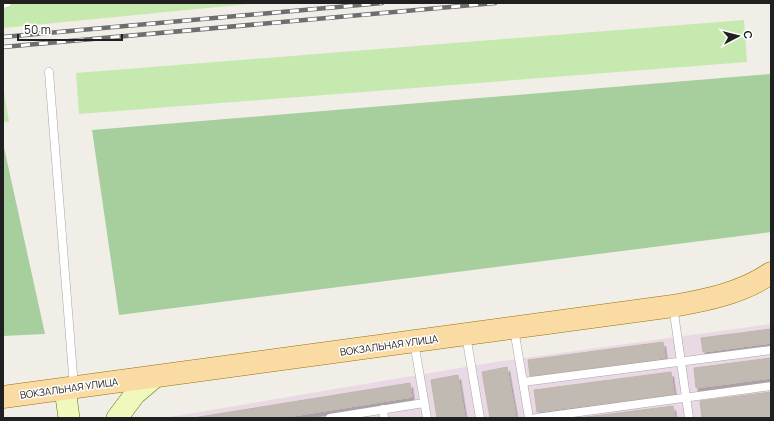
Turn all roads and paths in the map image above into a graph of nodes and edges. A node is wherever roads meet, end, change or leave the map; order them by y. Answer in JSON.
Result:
{"nodes":[{"id":1,"x":7,"y":3,"type":"edge"},
{"id":2,"x":3,"y":4,"type":"edge"},
{"id":3,"x":49,"y":72,"type":"dead end"},
{"id":4,"x":771,"y":273,"type":"edge"},
{"id":5,"x":673,"y":306,"type":"junction"},
{"id":6,"x":514,"y":329,"type":"junction"},
{"id":7,"x":466,"y":335,"type":"junction"},
{"id":8,"x":414,"y":342,"type":"junction"},
{"id":9,"x":771,"y":350,"type":"edge"},
{"id":10,"x":681,"y":361,"type":"junction"},
{"id":11,"x":155,"y":377,"type":"junction"},
{"id":12,"x":523,"y":382,"type":"junction"},
{"id":13,"x":771,"y":386,"type":"edge"},
{"id":14,"x":69,"y":388,"type":"junction"},
{"id":15,"x":3,"y":398,"type":"edge"},
{"id":16,"x":686,"y":398,"type":"junction"},
{"id":17,"x":424,"y":403,"type":"junction"},
{"id":18,"x":383,"y":414,"type":"edge"},
{"id":19,"x":120,"y":416,"type":"edge"},
{"id":20,"x":69,"y":418,"type":"edge"},
{"id":21,"x":330,"y":418,"type":"edge"},
{"id":22,"x":427,"y":418,"type":"edge"},
{"id":23,"x":480,"y":418,"type":"edge"},
{"id":24,"x":529,"y":418,"type":"edge"},
{"id":25,"x":536,"y":418,"type":"edge"},
{"id":26,"x":690,"y":418,"type":"edge"}],
"edges":[{"from":1,"to":2,"type":"lane"},
{"from":3,"to":14,"type":"lane"},
{"from":4,"to":5,"type":"main road","name":"ВОКЗАЛЬНАЯ УЛИЦА"},
{"from":5,"to":6,"type":"main road","name":"ВОКЗАЛЬНАЯ УЛИЦА"},
{"from":5,"to":10,"type":"lane"},
{"from":6,"to":7,"type":"main road","name":"ВОКЗАЛЬНАЯ УЛИЦА"},
{"from":6,"to":12,"type":"lane"},
{"from":7,"to":8,"type":"main road","name":"ВОКЗАЛЬНАЯ УЛИЦА"},
{"from":7,"to":23,"type":"lane"},
{"from":8,"to":11,"type":"main road","name":"ВОКЗАЛЬНАЯ УЛИЦА"},
{"from":8,"to":17,"type":"lane"},
{"from":9,"to":10,"type":"lane"},
{"from":10,"to":12,"type":"lane"},
{"from":10,"to":16,"type":"lane"},
{"from":11,"to":14,"type":"main road","name":"ВОКЗАЛЬНАЯ УЛИЦА"},
{"from":11,"to":19,"type":"street"},
{"from":12,"to":24,"type":"lane"},
{"from":13,"to":16,"type":"lane"},
{"from":14,"to":15,"type":"main road","name":"ВОКЗАЛЬНАЯ УЛИЦА"},
{"from":14,"to":20,"type":"street"},
{"from":16,"to":25,"type":"lane"},
{"from":16,"to":26,"type":"lane"},
{"from":17,"to":18,"type":"lane"},
{"from":17,"to":22,"type":"lane"},
{"from":18,"to":21,"type":"lane"}]}
